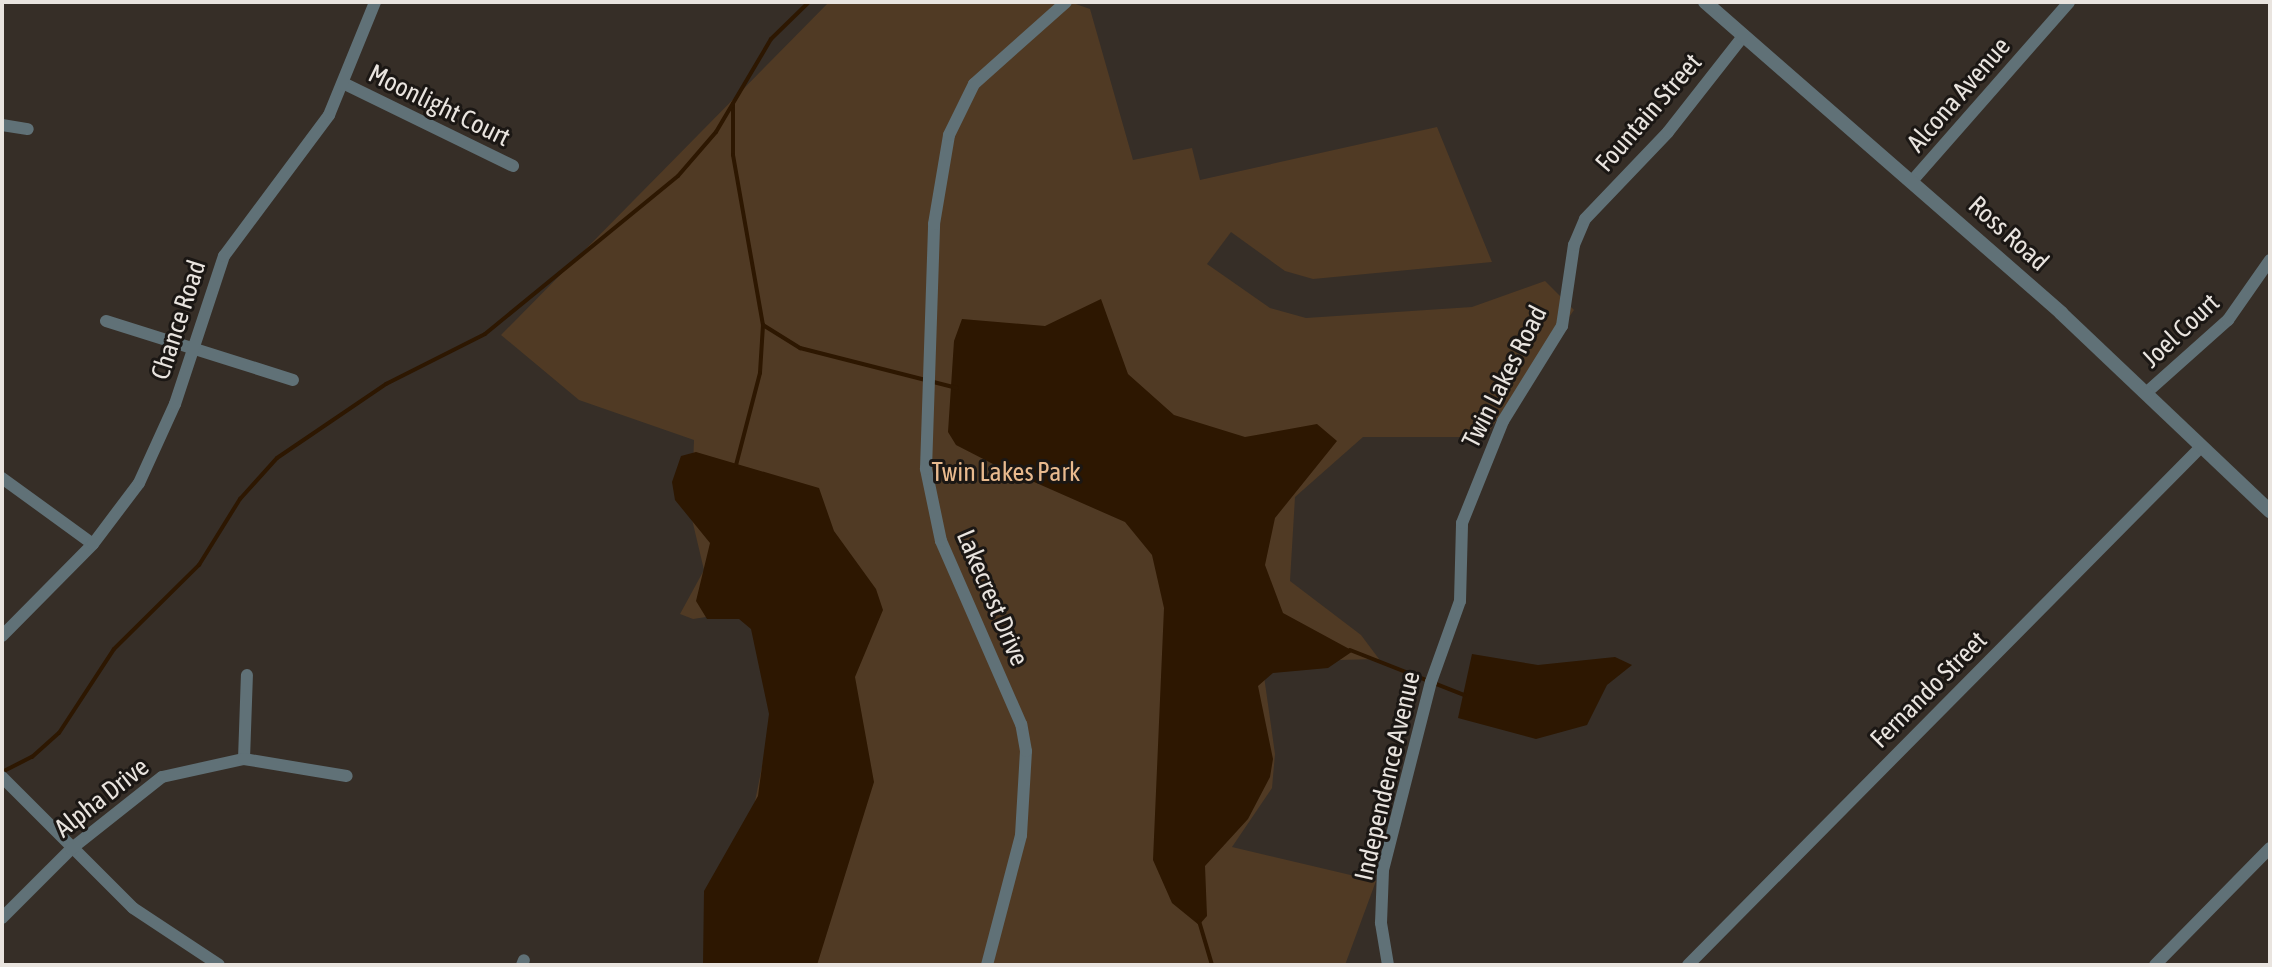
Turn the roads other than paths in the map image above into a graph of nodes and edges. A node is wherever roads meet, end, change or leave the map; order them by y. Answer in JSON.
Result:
{"nodes":[{"id":1,"x":375,"y":2,"type":"edge"},
{"id":2,"x":1066,"y":2,"type":"edge"},
{"id":3,"x":1705,"y":2,"type":"edge"},
{"id":4,"x":2069,"y":2,"type":"edge"},
{"id":5,"x":1744,"y":35,"type":"junction"},
{"id":6,"x":345,"y":84,"type":"junction"},
{"id":7,"x":2,"y":125,"type":"edge"},
{"id":8,"x":28,"y":129,"type":"dead end"},
{"id":9,"x":513,"y":166,"type":"dead end"},
{"id":10,"x":1912,"y":181,"type":"junction"},
{"id":11,"x":1585,"y":219,"type":"joint"},
{"id":12,"x":2270,"y":260,"type":"edge"},
{"id":13,"x":106,"y":321,"type":"dead end"},
{"id":14,"x":193,"y":349,"type":"junction"},
{"id":15,"x":293,"y":380,"type":"dead end"},
{"id":16,"x":2146,"y":393,"type":"junction"},
{"id":17,"x":2202,"y":446,"type":"junction"},
{"id":18,"x":2,"y":478,"type":"edge"},
{"id":19,"x":2270,"y":511,"type":"edge"},
{"id":20,"x":93,"y":544,"type":"junction"},
{"id":21,"x":1460,"y":601,"type":"joint"},
{"id":22,"x":2,"y":636,"type":"edge"},
{"id":23,"x":247,"y":675,"type":"dead end"},
{"id":24,"x":244,"y":759,"type":"junction"},
{"id":25,"x":347,"y":776,"type":"dead end"},
{"id":26,"x":2,"y":777,"type":"edge"},
{"id":27,"x":2270,"y":848,"type":"edge"},
{"id":28,"x":71,"y":849,"type":"junction"},
{"id":29,"x":2,"y":918,"type":"edge"},
{"id":30,"x":219,"y":965,"type":"edge"},
{"id":31,"x":987,"y":965,"type":"edge"},
{"id":32,"x":1388,"y":965,"type":"edge"},
{"id":33,"x":1688,"y":965,"type":"edge"},
{"id":34,"x":2155,"y":965,"type":"edge"}],
"edges":[{"from":1,"to":6,"type":"street","name":"Chance Road"},
{"from":2,"to":31,"type":"street","name":"Lakecrest Drive"},
{"from":3,"to":5,"type":"street","name":"Ross Road"},
{"from":4,"to":10,"type":"street","name":"Alcona Avenue"},
{"from":5,"to":10,"type":"street","name":"Ross Road"},
{"from":5,"to":11,"type":"street","name":"Fountain Street"},
{"from":6,"to":9,"type":"street","name":"Moonlight Court"},
{"from":6,"to":14,"type":"street","name":"Chance Road"},
{"from":7,"to":8,"type":"street"},
{"from":10,"to":16,"type":"street","name":"Ross Road"},
{"from":11,"to":21,"type":"street","name":"Twin Lakes Road"},
{"from":12,"to":16,"type":"street","name":"Joel Court"},
{"from":13,"to":14,"type":"street"},
{"from":14,"to":15,"type":"street"},
{"from":14,"to":20,"type":"street","name":"Chance Road"},
{"from":16,"to":17,"type":"street","name":"Ross Road"},
{"from":17,"to":19,"type":"street","name":"Ross Road"},
{"from":17,"to":33,"type":"street","name":"Fernando Street"},
{"from":18,"to":20,"type":"street"},
{"from":20,"to":22,"type":"street","name":"Chance Road"},
{"from":21,"to":32,"type":"street","name":"Independence Avenue"},
{"from":23,"to":24,"type":"street"},
{"from":24,"to":25,"type":"street","name":"Alpha Drive"},
{"from":24,"to":28,"type":"street","name":"Alpha Drive"},
{"from":26,"to":28,"type":"street"},
{"from":27,"to":34,"type":"street"},
{"from":28,"to":29,"type":"street","name":"Alpha Drive"},
{"from":28,"to":30,"type":"street"}]}
